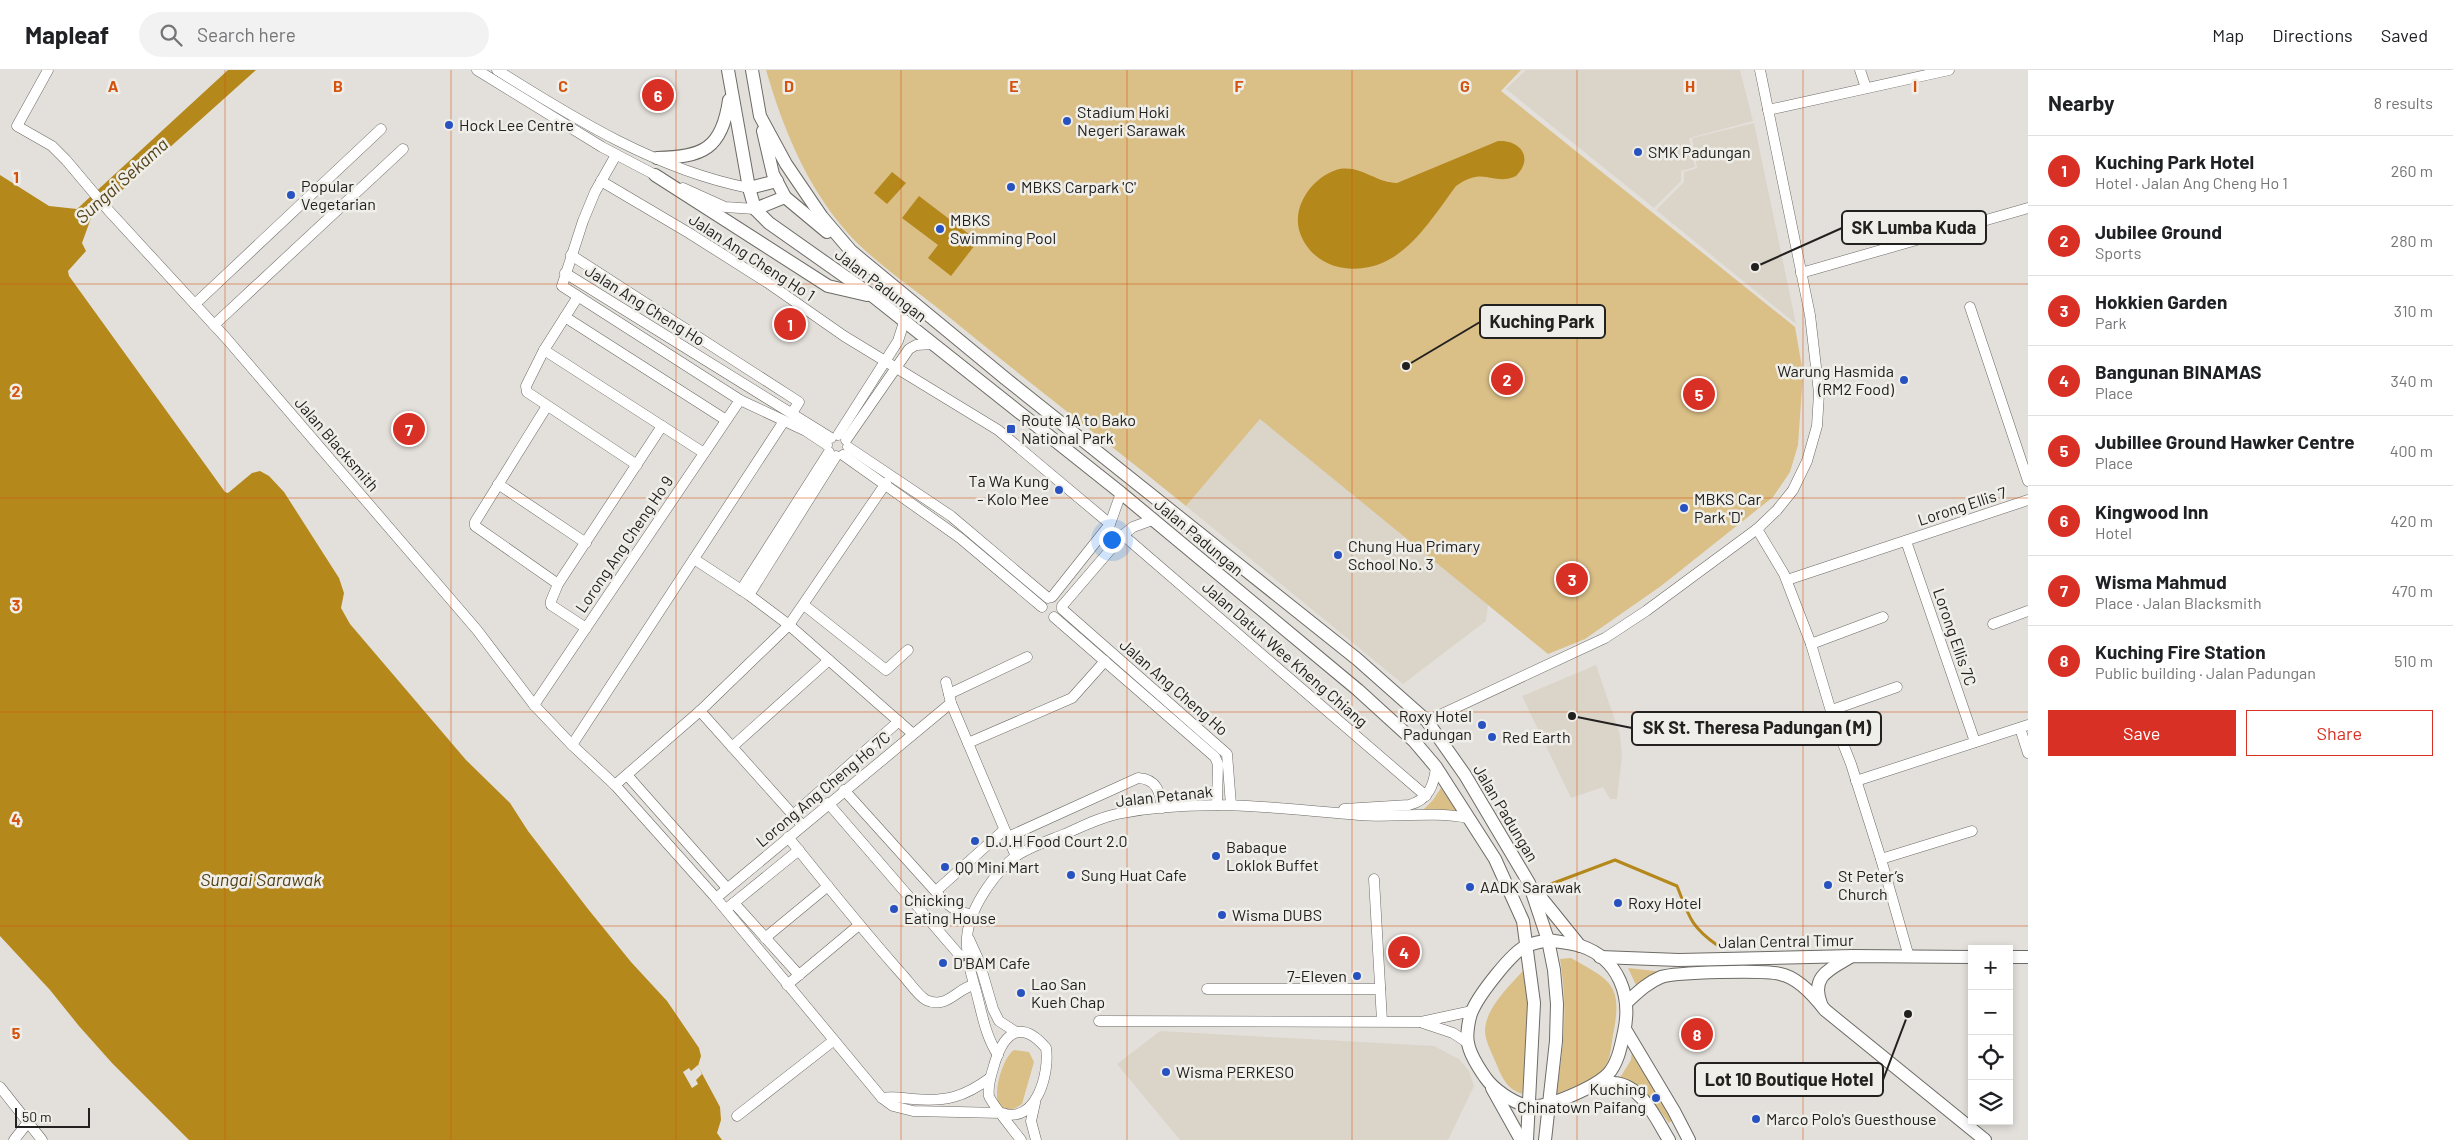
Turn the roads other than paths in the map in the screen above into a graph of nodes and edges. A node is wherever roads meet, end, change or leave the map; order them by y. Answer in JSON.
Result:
{"nodes":[{"id":1,"x":48,"y":70,"type":"edge"},
{"id":2,"x":476,"y":70,"type":"edge"},
{"id":3,"x":497,"y":70,"type":"edge"},
{"id":4,"x":728,"y":70,"type":"edge"},
{"id":5,"x":752,"y":70,"type":"edge"},
{"id":6,"x":1760,"y":70,"type":"edge"},
{"id":7,"x":1860,"y":70,"type":"edge"},
{"id":8,"x":1949,"y":70,"type":"edge"},
{"id":9,"x":1866,"y":88,"type":"junction"},
{"id":10,"x":730,"y":90,"type":"junction"},
{"id":11,"x":1768,"y":110,"type":"junction"},
{"id":12,"x":760,"y":116,"type":"junction"},
{"id":13,"x":381,"y":129,"type":"dead end"},
{"id":14,"x":402,"y":149,"type":"dead end"},
{"id":15,"x":616,"y":155,"type":"junction"},
{"id":16,"x":657,"y":158,"type":"junction"},
{"id":17,"x":656,"y":175,"type":"junction"},
{"id":18,"x":601,"y":181,"type":"junction"},
{"id":19,"x":777,"y":181,"type":"junction"},
{"id":20,"x":749,"y":188,"type":"junction"},
{"id":21,"x":785,"y":197,"type":"junction"},
{"id":22,"x":755,"y":208,"type":"junction"},
{"id":23,"x":2028,"y":208,"type":"edge"},
{"id":24,"x":851,"y":251,"type":"junction"},
{"id":25,"x":571,"y":255,"type":"junction"},
{"id":26,"x":564,"y":273,"type":"junction"},
{"id":27,"x":1801,"y":273,"type":"junction"},
{"id":28,"x":874,"y":297,"type":"junction"},
{"id":29,"x":577,"y":298,"type":"junction"},
{"id":30,"x":195,"y":304,"type":"junction"},
{"id":31,"x":1970,"y":307,"type":"dead end"},
{"id":32,"x":565,"y":318,"type":"junction"},
{"id":33,"x":904,"y":322,"type":"junction"},
{"id":34,"x":214,"y":325,"type":"junction"},
{"id":35,"x":933,"y":344,"type":"junction"},
{"id":36,"x":544,"y":350,"type":"junction"},
{"id":37,"x":887,"y":360,"type":"junction"},
{"id":38,"x":897,"y":366,"type":"junction"},
{"id":39,"x":740,"y":400,"type":"junction"},
{"id":40,"x":547,"y":406,"type":"junction"},
{"id":41,"x":788,"y":418,"type":"junction"},
{"id":42,"x":726,"y":420,"type":"junction"},
{"id":43,"x":662,"y":426,"type":"junction"},
{"id":44,"x":837,"y":446,"type":"junction"},
{"id":45,"x":704,"y":453,"type":"junction"},
{"id":46,"x":2025,"y":460,"type":"edge"},
{"id":47,"x":637,"y":465,"type":"junction"},
{"id":48,"x":2028,"y":481,"type":"edge"},
{"id":49,"x":886,"y":483,"type":"junction"},
{"id":50,"x":498,"y":484,"type":"junction"},
{"id":51,"x":1121,"y":493,"type":"junction"},
{"id":52,"x":2028,"y":500,"type":"edge"},
{"id":53,"x":1152,"y":520,"type":"junction"},
{"id":54,"x":1110,"y":524,"type":"junction"},
{"id":55,"x":1757,"y":529,"type":"junction"},
{"id":56,"x":1123,"y":535,"type":"junction"},
{"id":57,"x":1906,"y":541,"type":"junction"},
{"id":58,"x":586,"y":543,"type":"junction"},
{"id":59,"x":694,"y":559,"type":"junction"},
{"id":60,"x":1787,"y":580,"type":"junction"},
{"id":61,"x":558,"y":584,"type":"junction"},
{"id":62,"x":745,"y":592,"type":"junction"},
{"id":63,"x":1050,"y":597,"type":"junction"},
{"id":64,"x":804,"y":605,"type":"junction"},
{"id":65,"x":1042,"y":607,"type":"junction"},
{"id":66,"x":1062,"y":607,"type":"junction"},
{"id":67,"x":2028,"y":611,"type":"edge"},
{"id":68,"x":1054,"y":617,"type":"junction"},
{"id":69,"x":1883,"y":617,"type":"dead end"},
{"id":70,"x":1993,"y":624,"type":"dead end"},
{"id":71,"x":789,"y":626,"type":"junction"},
{"id":72,"x":586,"y":628,"type":"junction"},
{"id":73,"x":1811,"y":644,"type":"junction"},
{"id":74,"x":908,"y":650,"type":"dead end"},
{"id":75,"x":1027,"y":657,"type":"dead end"},
{"id":76,"x":830,"y":660,"type":"junction"},
{"id":77,"x":1105,"y":661,"type":"junction"},
{"id":78,"x":946,"y":682,"type":"dead end"},
{"id":79,"x":1897,"y":687,"type":"dead end"},
{"id":80,"x":950,"y":699,"type":"junction"},
{"id":81,"x":534,"y":704,"type":"junction"},
{"id":82,"x":1832,"y":710,"type":"junction"},
{"id":83,"x":700,"y":711,"type":"junction"},
{"id":84,"x":898,"y":721,"type":"junction"},
{"id":85,"x":1427,"y":721,"type":"junction"},
{"id":86,"x":2024,"y":726,"type":"edge"},
{"id":87,"x":913,"y":734,"type":"junction"},
{"id":88,"x":1974,"y":742,"type":"junction"},
{"id":89,"x":968,"y":743,"type":"junction"},
{"id":90,"x":572,"y":745,"type":"junction"},
{"id":91,"x":732,"y":747,"type":"junction"},
{"id":92,"x":2028,"y":753,"type":"edge"},
{"id":93,"x":1436,"y":768,"type":"junction"},
{"id":94,"x":627,"y":775,"type":"junction"},
{"id":95,"x":1856,"y":781,"type":"junction"},
{"id":96,"x":615,"y":785,"type":"junction"},
{"id":97,"x":844,"y":790,"type":"junction"},
{"id":98,"x":1426,"y":796,"type":"junction"},
{"id":99,"x":828,"y":804,"type":"junction"},
{"id":100,"x":1217,"y":805,"type":"junction"},
{"id":101,"x":1231,"y":805,"type":"junction"},
{"id":102,"x":1162,"y":808,"type":"junction"},
{"id":103,"x":1328,"y":810,"type":"junction"},
{"id":104,"x":793,"y":815,"type":"junction"},
{"id":105,"x":1468,"y":818,"type":"junction"},
{"id":106,"x":802,"y":825,"type":"junction"},
{"id":107,"x":1972,"y":831,"type":"dead end"},
{"id":108,"x":1006,"y":833,"type":"junction"},
{"id":109,"x":788,"y":837,"type":"junction"},
{"id":110,"x":799,"y":850,"type":"junction"},
{"id":111,"x":1015,"y":854,"type":"junction"},
{"id":112,"x":1881,"y":859,"type":"junction"},
{"id":113,"x":1374,"y":879,"type":"dead end"},
{"id":114,"x":1529,"y":884,"type":"junction"},
{"id":115,"x":828,"y":886,"type":"junction"},
{"id":116,"x":727,"y":888,"type":"junction"},
{"id":117,"x":936,"y":891,"type":"junction"},
{"id":118,"x":716,"y":898,"type":"junction"},
{"id":119,"x":734,"y":903,"type":"junction"},
{"id":120,"x":725,"y":910,"type":"junction"},
{"id":121,"x":970,"y":914,"type":"junction"},
{"id":122,"x":859,"y":925,"type":"junction"},
{"id":123,"x":967,"y":934,"type":"junction"},
{"id":124,"x":765,"y":938,"type":"junction"},
{"id":125,"x":1548,"y":940,"type":"junction"},
{"id":126,"x":1526,"y":946,"type":"junction"},
{"id":127,"x":1580,"y":946,"type":"junction"},
{"id":128,"x":1853,"y":956,"type":"junction"},
{"id":129,"x":1600,"y":957,"type":"junction"},
{"id":130,"x":1909,"y":957,"type":"junction"},
{"id":131,"x":1968,"y":957,"type":"edge"},
{"id":132,"x":2013,"y":957,"type":"edge"},
{"id":133,"x":2028,"y":957,"type":"edge"},
{"id":134,"x":968,"y":965,"type":"junction"},
{"id":135,"x":799,"y":975,"type":"junction"},
{"id":136,"x":787,"y":985,"type":"junction"},
{"id":137,"x":974,"y":985,"type":"junction"},
{"id":138,"x":1207,"y":989,"type":"dead end"},
{"id":139,"x":1380,"y":989,"type":"junction"},
{"id":140,"x":1627,"y":1002,"type":"junction"},
{"id":141,"x":1822,"y":1006,"type":"junction"},
{"id":142,"x":1472,"y":1010,"type":"junction"},
{"id":143,"x":1099,"y":1020,"type":"dead end"},
{"id":144,"x":1382,"y":1021,"type":"junction"},
{"id":145,"x":1421,"y":1022,"type":"junction"},
{"id":146,"x":1625,"y":1029,"type":"junction"},
{"id":147,"x":1016,"y":1032,"type":"junction"},
{"id":148,"x":833,"y":1041,"type":"junction"},
{"id":149,"x":1468,"y":1042,"type":"junction"},
{"id":150,"x":998,"y":1055,"type":"junction"},
{"id":151,"x":990,"y":1078,"type":"junction"},
{"id":152,"x":1490,"y":1084,"type":"junction"},
{"id":153,"x":1594,"y":1086,"type":"junction"},
{"id":154,"x":0,"y":1087,"type":"edge"},
{"id":155,"x":882,"y":1098,"type":"junction"},
{"id":156,"x":1035,"y":1102,"type":"junction"},
{"id":157,"x":1550,"y":1102,"type":"junction"},
{"id":158,"x":1528,"y":1106,"type":"junction"},
{"id":159,"x":1002,"y":1113,"type":"junction"},
{"id":160,"x":737,"y":1116,"type":"dead end"},
{"id":161,"x":28,"y":1122,"type":"junction"},
{"id":162,"x":14,"y":1140,"type":"edge"},
{"id":163,"x":42,"y":1140,"type":"edge"},
{"id":164,"x":1021,"y":1140,"type":"edge"},
{"id":165,"x":1036,"y":1140,"type":"edge"},
{"id":166,"x":1521,"y":1140,"type":"edge"},
{"id":167,"x":1528,"y":1140,"type":"edge"},
{"id":168,"x":1545,"y":1140,"type":"edge"},
{"id":169,"x":1669,"y":1140,"type":"edge"},
{"id":170,"x":1689,"y":1140,"type":"edge"},
{"id":171,"x":1985,"y":1140,"type":"edge"}],
"edges":[{"from":1,"to":30,"type":"street","name":"Jalan Blacksmith"},
{"from":2,"to":15,"type":"street"},
{"from":3,"to":16,"type":"street"},
{"from":4,"to":10,"type":"main road","name":"Jalan Padungan"},
{"from":5,"to":12,"type":"main road","name":"Jalan Padungan"},
{"from":6,"to":11,"type":"street"},
{"from":7,"to":9,"type":"street"},
{"from":8,"to":9,"type":"street"},
{"from":9,"to":11,"type":"street"},
{"from":10,"to":16,"type":"main road"},
{"from":10,"to":20,"type":"main road","name":"Jalan Padungan"},
{"from":11,"to":27,"type":"street"},
{"from":12,"to":19,"type":"main road"},
{"from":12,"to":24,"type":"main road","name":"Jalan Padungan"},
{"from":13,"to":30,"type":"street"},
{"from":14,"to":34,"type":"street"},
{"from":15,"to":17,"type":"street"},
{"from":15,"to":18,"type":"street"},
{"from":16,"to":20,"type":"street"},
{"from":17,"to":22,"type":"street"},
{"from":17,"to":28,"type":"main road"},
{"from":18,"to":25,"type":"street"},
{"from":18,"to":37,"type":"street","name":"Jalan Ang Cheng Ho 1"},
{"from":19,"to":20,"type":"main road"},
{"from":19,"to":21,"type":"main road"},
{"from":20,"to":22,"type":"main road","name":"Jalan Padungan"},
{"from":21,"to":22,"type":"main road"},
{"from":21,"to":24,"type":"main road"},
{"from":22,"to":28,"type":"main road","name":"Jalan Padungan"},
{"from":23,"to":27,"type":"street"},
{"from":24,"to":85,"type":"main road","name":"Jalan Padungan"},
{"from":25,"to":26,"type":"street"},
{"from":25,"to":41,"type":"street"},
{"from":26,"to":29,"type":"street","name":"Jalan Ang Cheng Ho"},
{"from":26,"to":41,"type":"street","name":"Jalan Ang Cheng Ho"},
{"from":27,"to":55,"type":"street"},
{"from":28,"to":33,"type":"main road","name":"Jalan Padungan"},
{"from":29,"to":32,"type":"street"},
{"from":29,"to":39,"type":"street","name":"Jalan Ang Cheng Ho"},
{"from":30,"to":34,"type":"street","name":"Jalan Blacksmith"},
{"from":31,"to":46,"type":"street"},
{"from":32,"to":36,"type":"street"},
{"from":32,"to":42,"type":"street"},
{"from":33,"to":35,"type":"main road","name":"Jalan Padungan"},
{"from":33,"to":37,"type":"street"},
{"from":34,"to":81,"type":"street","name":"Jalan Blacksmith"},
{"from":35,"to":38,"type":"street"},
{"from":35,"to":51,"type":"main road","name":"Jalan Padungan"},
{"from":36,"to":40,"type":"street"},
{"from":36,"to":43,"type":"street"},
{"from":37,"to":38,"type":"street"},
{"from":37,"to":44,"type":"street"},
{"from":38,"to":44,"type":"street"},
{"from":38,"to":54,"type":"street"},
{"from":39,"to":41,"type":"street","name":"Jalan Ang Cheng Ho"},
{"from":39,"to":42,"type":"street","name":"Lorong Ang Cheng Ho 9"},
{"from":40,"to":47,"type":"street"},
{"from":40,"to":50,"type":"street"},
{"from":41,"to":44,"type":"street","name":"Jalan Ang Cheng Ho"},
{"from":41,"to":59,"type":"street"},
{"from":42,"to":45,"type":"street","name":"Lorong Ang Cheng Ho 9"},
{"from":43,"to":45,"type":"street"},
{"from":43,"to":47,"type":"street"},
{"from":44,"to":49,"type":"street","name":"Jalan Ang Cheng Ho"},
{"from":44,"to":62,"type":"street"},
{"from":44,"to":63,"type":"street","name":"Jalan Ang Cheng Ho"},
{"from":45,"to":72,"type":"street","name":"Lorong Ang Cheng Ho 9"},
{"from":46,"to":48,"type":"street"},
{"from":47,"to":58,"type":"street"},
{"from":49,"to":64,"type":"street"},
{"from":49,"to":65,"type":"street","name":"Jalan Ang Cheng Ho"},
{"from":50,"to":58,"type":"street"},
{"from":50,"to":61,"type":"street"},
{"from":51,"to":53,"type":"main road","name":"Jalan Padungan"},
{"from":51,"to":54,"type":"street"},
{"from":52,"to":57,"type":"street","name":"Lorong Ellis 7"},
{"from":53,"to":56,"type":"street"},
{"from":53,"to":93,"type":"main road","name":"Jalan Padungan"},
{"from":54,"to":63,"type":"street"},
{"from":55,"to":60,"type":"street"},
{"from":55,"to":85,"type":"street"},
{"from":56,"to":66,"type":"street"},
{"from":56,"to":98,"type":"street","name":"Jalan Datuk Wee Kheng Chiang"},
{"from":57,"to":60,"type":"street","name":"Lorong Ellis 7"},
{"from":57,"to":88,"type":"street","name":"Lorong Ellis 7C"},
{"from":58,"to":61,"type":"street"},
{"from":59,"to":62,"type":"street"},
{"from":59,"to":90,"type":"street"},
{"from":60,"to":73,"type":"street"},
{"from":61,"to":72,"type":"street"},
{"from":62,"to":71,"type":"street"},
{"from":63,"to":65,"type":"street"},
{"from":63,"to":66,"type":"street"},
{"from":64,"to":71,"type":"street"},
{"from":64,"to":74,"type":"street"},
{"from":65,"to":68,"type":"street"},
{"from":66,"to":68,"type":"street"},
{"from":66,"to":101,"type":"street","name":"Jalan Ang Cheng Ho"},
{"from":67,"to":70,"type":"street"},
{"from":68,"to":77,"type":"street","name":"Jalan Ang Cheng Ho"},
{"from":69,"to":73,"type":"street"},
{"from":71,"to":76,"type":"street"},
{"from":71,"to":83,"type":"street"},
{"from":72,"to":81,"type":"street","name":"Lorong Ang Cheng Ho 9"},
{"from":73,"to":82,"type":"street"},
{"from":75,"to":80,"type":"street","name":"Lorong Ang Cheng Ho 7C"},
{"from":76,"to":84,"type":"street"},
{"from":76,"to":91,"type":"street"},
{"from":77,"to":89,"type":"street"},
{"from":77,"to":100,"type":"street","name":"Jalan Ang Cheng Ho"},
{"from":78,"to":80,"type":"street"},
{"from":79,"to":82,"type":"street"},
{"from":80,"to":87,"type":"street","name":"Lorong Ang Cheng Ho 7C"},
{"from":80,"to":89,"type":"street"},
{"from":81,"to":90,"type":"street","name":"Jalan Blacksmith"},
{"from":82,"to":95,"type":"street"},
{"from":83,"to":91,"type":"street"},
{"from":83,"to":94,"type":"street"},
{"from":84,"to":87,"type":"street"},
{"from":84,"to":104,"type":"street"},
{"from":85,"to":114,"type":"main road","name":"Jalan Padungan"},
{"from":86,"to":88,"type":"street"},
{"from":86,"to":92,"type":"street"},
{"from":87,"to":97,"type":"street","name":"Lorong Ang Cheng Ho 7C"},
{"from":88,"to":95,"type":"street"},
{"from":89,"to":108,"type":"street"},
{"from":90,"to":96,"type":"street","name":"Jalan Blacksmith"},
{"from":91,"to":104,"type":"street"},
{"from":93,"to":98,"type":"street"},
{"from":93,"to":105,"type":"main road","name":"Jalan Padungan"},
{"from":94,"to":96,"type":"street"},
{"from":94,"to":116,"type":"street"},
{"from":95,"to":112,"type":"street"},
{"from":96,"to":118,"type":"street","name":"Jalan Blacksmith"},
{"from":97,"to":99,"type":"street","name":"Lorong Ang Cheng Ho 7C"},
{"from":97,"to":117,"type":"street"},
{"from":98,"to":103,"type":"street","name":"Jalan Petanak"},
{"from":99,"to":106,"type":"street","name":"Lorong Ang Cheng Ho 7C"},
{"from":99,"to":134,"type":"street"},
{"from":100,"to":101,"type":"street","name":"Jalan Petanak"},
{"from":100,"to":102,"type":"street","name":"Jalan Petanak"},
{"from":101,"to":103,"type":"street","name":"Jalan Petanak"},
{"from":102,"to":108,"type":"street"},
{"from":102,"to":111,"type":"street","name":"Jalan Petanak"},
{"from":103,"to":105,"type":"street","name":"Jalan Petanak"},
{"from":104,"to":106,"type":"street"},
{"from":105,"to":126,"type":"main road","name":"Jalan Padungan"},
{"from":106,"to":109,"type":"street","name":"Lorong Ang Cheng Ho 7C"},
{"from":107,"to":112,"type":"street"},
{"from":108,"to":111,"type":"street"},
{"from":108,"to":117,"type":"street"},
{"from":109,"to":110,"type":"street"},
{"from":109,"to":116,"type":"street","name":"Lorong Ang Cheng Ho 7C"},
{"from":110,"to":115,"type":"street"},
{"from":110,"to":119,"type":"street"},
{"from":111,"to":121,"type":"street","name":"Jalan Petanak"},
{"from":112,"to":130,"type":"street"},
{"from":113,"to":139,"type":"street"},
{"from":114,"to":125,"type":"main road","name":"Jalan Padungan"},
{"from":114,"to":127,"type":"main road"},
{"from":115,"to":122,"type":"street"},
{"from":115,"to":124,"type":"street"},
{"from":116,"to":118,"type":"street","name":"Lorong Ang Cheng Ho 7C"},
{"from":117,"to":121,"type":"street"},
{"from":118,"to":120,"type":"street","name":"Jalan Blacksmith"},
{"from":119,"to":120,"type":"street"},
{"from":119,"to":124,"type":"street"},
{"from":120,"to":136,"type":"street","name":"Jalan Blacksmith"},
{"from":121,"to":123,"type":"street","name":"Jalan Petanak"},
{"from":122,"to":135,"type":"street"},
{"from":122,"to":137,"type":"street"},
{"from":123,"to":134,"type":"street","name":"Jalan Petanak"},
{"from":123,"to":147,"type":"street"},
{"from":124,"to":135,"type":"street"},
{"from":125,"to":126,"type":"main road"},
{"from":125,"to":127,"type":"main road"},
{"from":125,"to":157,"type":"main road","name":"Jalan Padungan"},
{"from":126,"to":142,"type":"main road"},
{"from":126,"to":158,"type":"main road","name":"Jalan Padungan"},
{"from":127,"to":129,"type":"main road"},
{"from":128,"to":129,"type":"main road","name":"Jalan Central Timur"},
{"from":128,"to":130,"type":"main road","name":"Jalan Central Timur"},
{"from":128,"to":141,"type":"main road"},
{"from":129,"to":140,"type":"main road"},
{"from":130,"to":131,"type":"main road","name":"Jalan Central Timur"},
{"from":132,"to":133,"type":"main road"},
{"from":134,"to":137,"type":"street","name":"Jalan Petanak"},
{"from":135,"to":136,"type":"street"},
{"from":136,"to":148,"type":"street","name":"Jalan Blacksmith"},
{"from":137,"to":150,"type":"street","name":"Jalan Petanak"},
{"from":138,"to":139,"type":"street"},
{"from":139,"to":144,"type":"street"},
{"from":140,"to":141,"type":"main road","name":"Jalan Central Timur"},
{"from":140,"to":146,"type":"main road"},
{"from":141,"to":171,"type":"main road","name":"Jalan Central Timur"},
{"from":142,"to":145,"type":"street"},
{"from":142,"to":149,"type":"main road"},
{"from":143,"to":144,"type":"street"},
{"from":144,"to":145,"type":"street"},
{"from":145,"to":149,"type":"street"},
{"from":146,"to":153,"type":"main road"},
{"from":146,"to":170,"type":"main road"},
{"from":147,"to":150,"type":"street"},
{"from":147,"to":156,"type":"street"},
{"from":148,"to":155,"type":"street","name":"Jalan Blacksmith"},
{"from":148,"to":160,"type":"street"},
{"from":149,"to":152,"type":"main road"},
{"from":150,"to":151,"type":"street"},
{"from":151,"to":155,"type":"street"},
{"from":151,"to":159,"type":"street"},
{"from":152,"to":158,"type":"main road"},
{"from":152,"to":166,"type":"main road"},
{"from":153,"to":157,"type":"main road"},
{"from":153,"to":169,"type":"main road"},
{"from":154,"to":161,"type":"street"},
{"from":155,"to":159,"type":"street"},
{"from":156,"to":159,"type":"street"},
{"from":156,"to":165,"type":"street"},
{"from":157,"to":158,"type":"main road"},
{"from":157,"to":168,"type":"main road","name":"Jalan Padungan"},
{"from":158,"to":167,"type":"main road","name":"Jalan Padungan"},
{"from":159,"to":164,"type":"street"},
{"from":161,"to":162,"type":"street"},
{"from":161,"to":163,"type":"street"}]}
